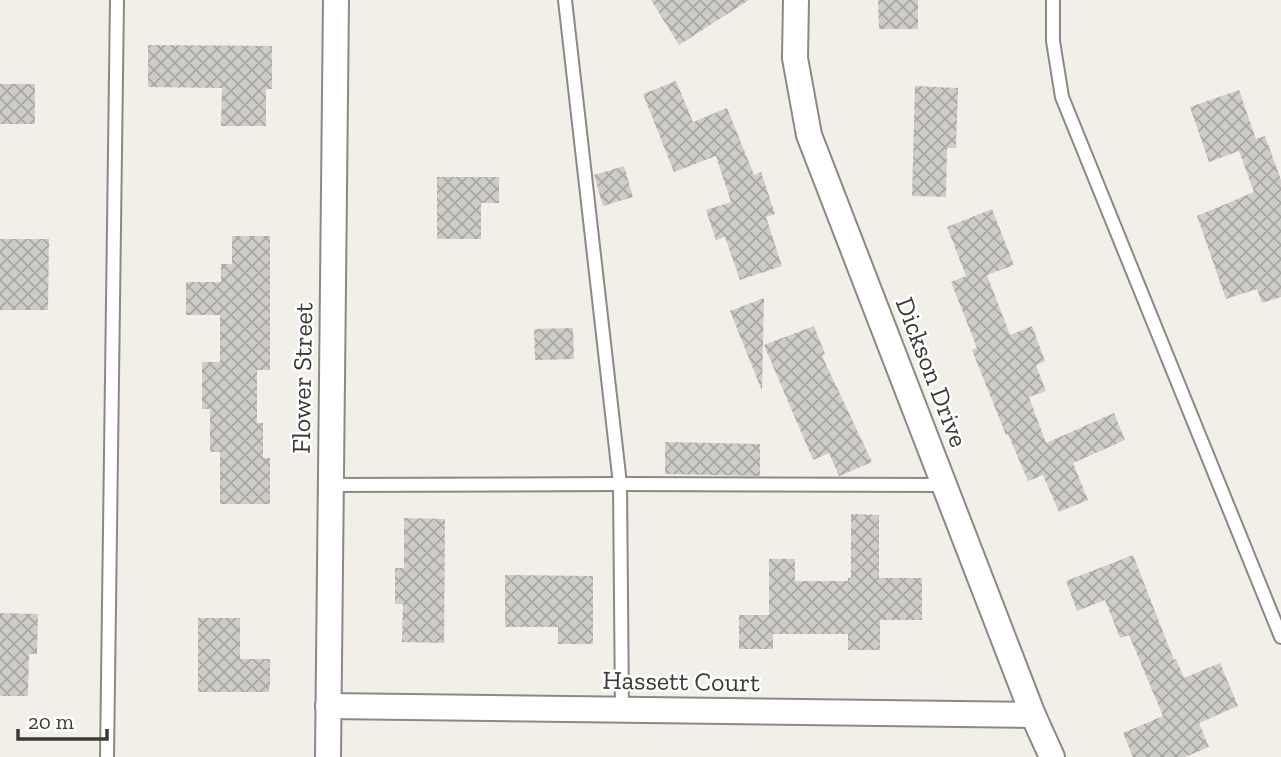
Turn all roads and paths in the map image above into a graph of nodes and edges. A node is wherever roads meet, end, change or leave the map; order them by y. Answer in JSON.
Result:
{"nodes":[{"id":1,"x":117,"y":0,"type":"edge"},
{"id":2,"x":336,"y":0,"type":"edge"},
{"id":3,"x":565,"y":0,"type":"edge"},
{"id":4,"x":796,"y":0,"type":"edge"},
{"id":5,"x":1053,"y":0,"type":"edge"},
{"id":6,"x":620,"y":484,"type":"junction"},
{"id":7,"x":331,"y":485,"type":"junction"},
{"id":8,"x":944,"y":485,"type":"junction"},
{"id":9,"x":1281,"y":637,"type":"edge"},
{"id":10,"x":328,"y":706,"type":"junction"},
{"id":11,"x":622,"y":710,"type":"junction"},
{"id":12,"x":1033,"y":715,"type":"junction"},
{"id":13,"x":107,"y":757,"type":"edge"},
{"id":14,"x":328,"y":757,"type":"edge"},
{"id":15,"x":1052,"y":757,"type":"edge"}],
"edges":[{"from":1,"to":13,"type":"lane"},
{"from":2,"to":7,"type":"street","name":"Flower Street"},
{"from":3,"to":6,"type":"lane"},
{"from":4,"to":8,"type":"street","name":"Dickson Drive"},
{"from":5,"to":9,"type":"lane"},
{"from":6,"to":7,"type":"lane"},
{"from":6,"to":8,"type":"lane"},
{"from":6,"to":11,"type":"lane"},
{"from":7,"to":10,"type":"street","name":"Flower Street"},
{"from":8,"to":12,"type":"street","name":"Dickson Drive"},
{"from":10,"to":11,"type":"street","name":"Hassett Court"},
{"from":10,"to":14,"type":"street","name":"Flower Street"},
{"from":11,"to":12,"type":"street","name":"Hassett Court"},
{"from":12,"to":15,"type":"street","name":"Dickson Drive"}]}
